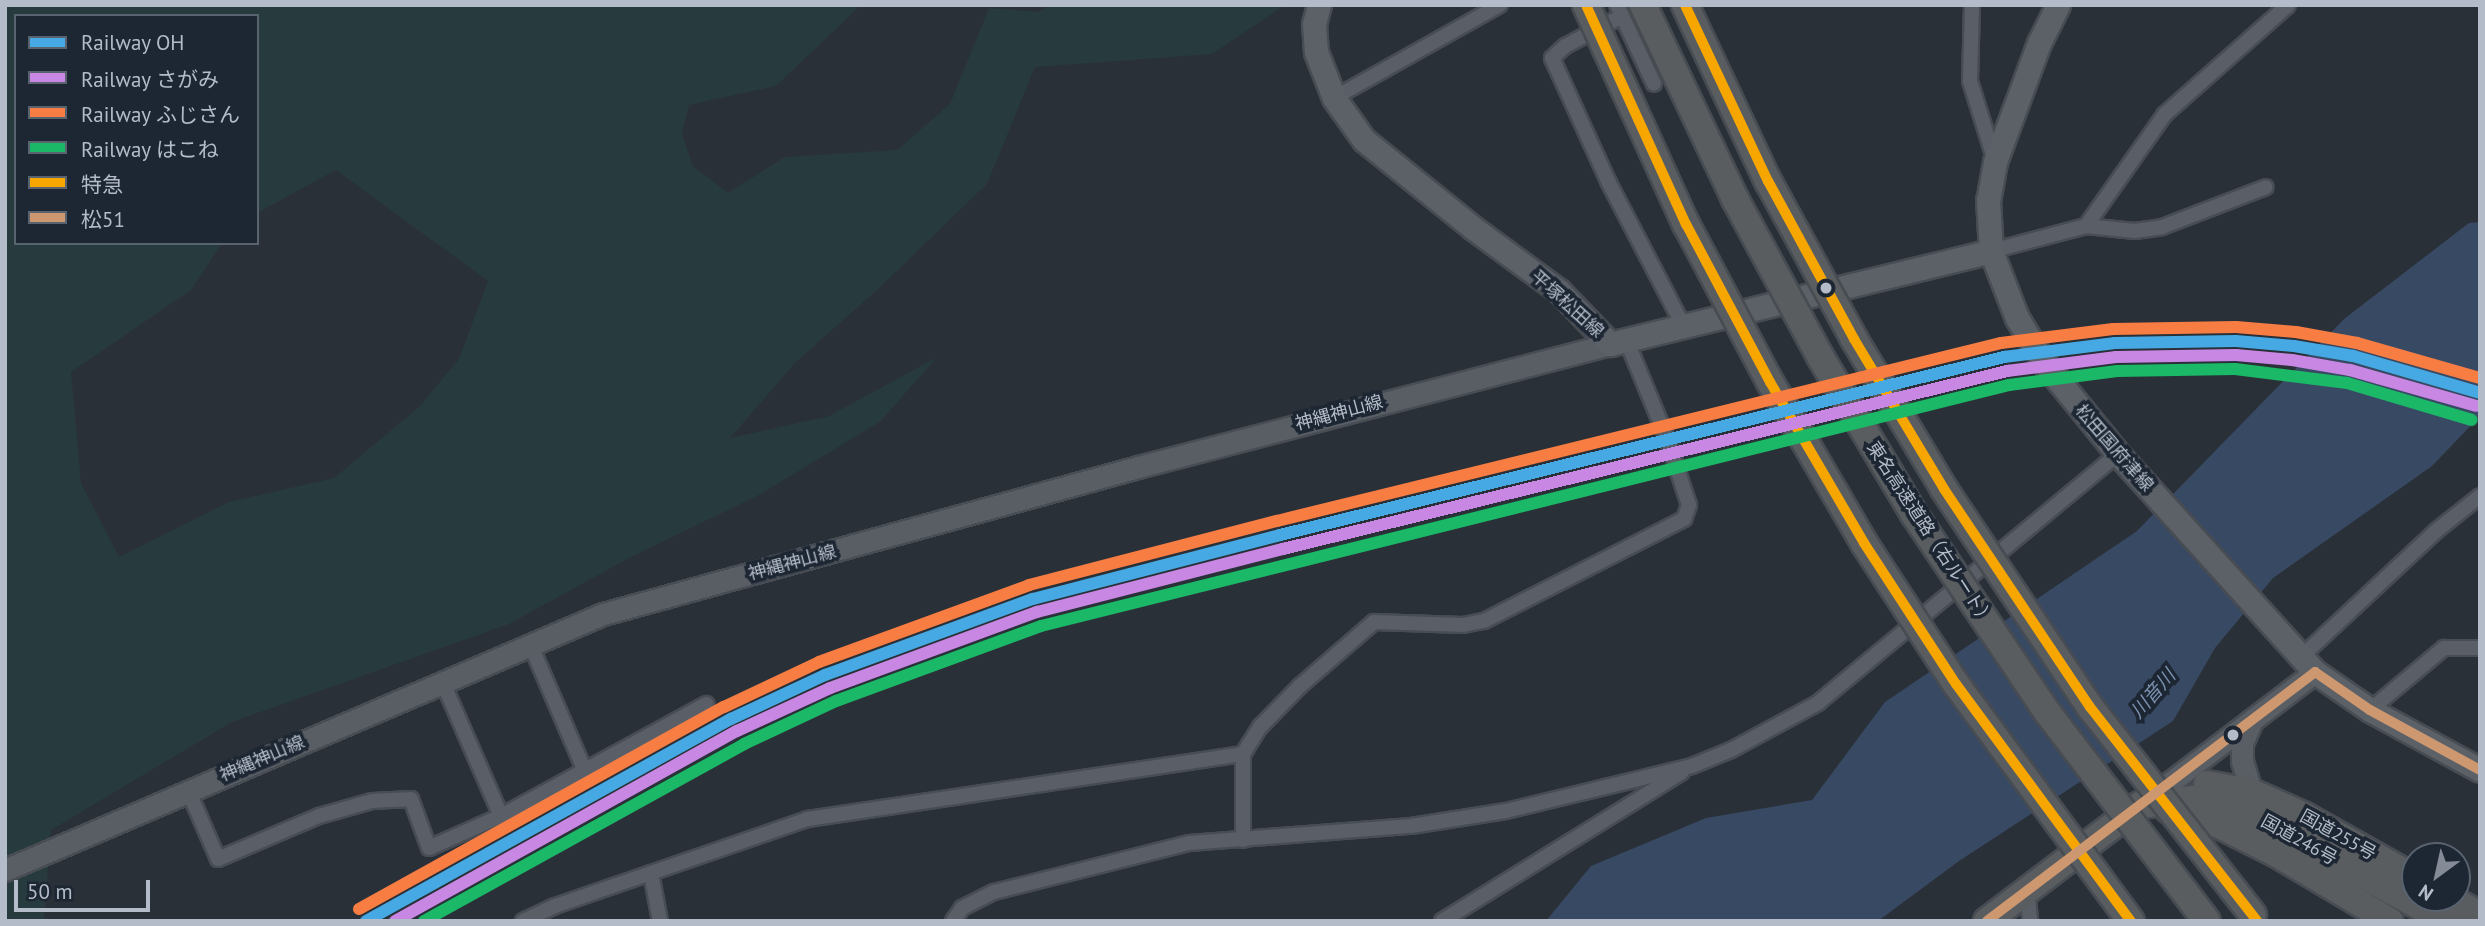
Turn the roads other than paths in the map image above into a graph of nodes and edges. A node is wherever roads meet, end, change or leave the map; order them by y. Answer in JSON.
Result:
{"nodes":[{"id":1,"x":1319,"y":5,"type":"edge"},
{"id":2,"x":1500,"y":5,"type":"edge"},
{"id":3,"x":1586,"y":5,"type":"edge"},
{"id":4,"x":1685,"y":5,"type":"edge"},
{"id":5,"x":1972,"y":5,"type":"edge"},
{"id":6,"x":2058,"y":5,"type":"edge"},
{"id":7,"x":2288,"y":5,"type":"edge"},
{"id":8,"x":1628,"y":9,"type":"edge"},
{"id":9,"x":1654,"y":84,"type":"dead end"},
{"id":10,"x":1334,"y":98,"type":"junction"},
{"id":11,"x":1995,"y":162,"type":"junction"},
{"id":12,"x":2266,"y":187,"type":"dead end"},
{"id":13,"x":2086,"y":226,"type":"junction"},
{"id":14,"x":1991,"y":251,"type":"junction"},
{"id":15,"x":1683,"y":325,"type":"junction"},
{"id":16,"x":1618,"y":342,"type":"junction"},
{"id":17,"x":2124,"y":460,"type":"junction"},
{"id":18,"x":2480,"y":496,"type":"edge"},
{"id":19,"x":531,"y":646,"type":"junction"},
{"id":20,"x":2480,"y":648,"type":"edge"},
{"id":21,"x":2308,"y":665,"type":"junction"},
{"id":22,"x":443,"y":683,"type":"junction"},
{"id":23,"x":706,"y":704,"type":"dead end"},
{"id":24,"x":2370,"y":710,"type":"junction"},
{"id":25,"x":2252,"y":720,"type":"junction"},
{"id":26,"x":1243,"y":754,"type":"junction"},
{"id":27,"x":1692,"y":766,"type":"junction"},
{"id":28,"x":583,"y":769,"type":"junction"},
{"id":29,"x":2480,"y":769,"type":"edge"},
{"id":30,"x":188,"y":790,"type":"junction"},
{"id":31,"x":2251,"y":792,"type":"junction"},
{"id":32,"x":2140,"y":805,"type":"junction"},
{"id":33,"x":501,"y":816,"type":"junction"},
{"id":34,"x":2260,"y":818,"type":"junction"},
{"id":35,"x":1243,"y":840,"type":"junction"},
{"id":36,"x":5,"y":870,"type":"edge"},
{"id":37,"x":2401,"y":870,"type":"edge"},
{"id":38,"x":651,"y":873,"type":"junction"},
{"id":39,"x":2027,"y":890,"type":"junction"},
{"id":40,"x":557,"y":914,"type":"edge"},
{"id":41,"x":2255,"y":918,"type":"edge"},
{"id":42,"x":523,"y":921,"type":"edge"},
{"id":43,"x":660,"y":921,"type":"edge"},
{"id":44,"x":953,"y":921,"type":"edge"},
{"id":45,"x":1442,"y":921,"type":"edge"},
{"id":46,"x":1987,"y":921,"type":"edge"},
{"id":47,"x":2030,"y":921,"type":"edge"},
{"id":48,"x":2132,"y":921,"type":"edge"},
{"id":49,"x":2207,"y":921,"type":"edge"},
{"id":50,"x":2390,"y":921,"type":"edge"},
{"id":51,"x":2446,"y":921,"type":"edge"}],
"edges":[{"from":1,"to":10,"type":"main road","name":"平塚松田線"},
{"from":2,"to":10,"type":"street"},
{"from":3,"to":48,"type":"highway","bridge":true},
{"from":4,"to":41,"type":"highway","bridge":true},
{"from":5,"to":11,"type":"street"},
{"from":6,"to":11,"type":"main road","name":"松田国府津線"},
{"from":7,"to":13,"type":"street"},
{"from":8,"to":9,"type":"street"},
{"from":8,"to":15,"type":"street"},
{"from":8,"to":49,"type":"highway","name":"東名高速道路（右ルート）","bridge":true},
{"from":10,"to":16,"type":"main road","name":"平塚松田線"},
{"from":11,"to":14,"type":"main road","name":"松田国府津線"},
{"from":12,"to":13,"type":"street"},
{"from":13,"to":14,"type":"street"},
{"from":14,"to":15,"type":"main road","name":"平塚松田線"},
{"from":14,"to":17,"type":"main road","name":"松田国府津線"},
{"from":15,"to":16,"type":"main road","name":"平塚松田線"},
{"from":16,"to":19,"type":"main road","name":"神縄神山線"},
{"from":16,"to":26,"type":"street"},
{"from":17,"to":21,"type":"main road","name":"松田国府津線"},
{"from":17,"to":27,"type":"street"},
{"from":18,"to":21,"type":"street"},
{"from":19,"to":22,"type":"main road","name":"神縄神山線"},
{"from":19,"to":28,"type":"street"},
{"from":20,"to":24,"type":"street"},
{"from":21,"to":24,"type":"main road","name":"松田国府津線"},
{"from":21,"to":25,"type":"main road"},
{"from":22,"to":30,"type":"main road","name":"神縄神山線"},
{"from":22,"to":33,"type":"street"},
{"from":23,"to":28,"type":"street"},
{"from":24,"to":29,"type":"main road","name":"松田国府津線"},
{"from":25,"to":31,"type":"main road"},
{"from":25,"to":32,"type":"main road"},
{"from":26,"to":35,"type":"street"},
{"from":26,"to":38,"type":"street"},
{"from":27,"to":35,"type":"street"},
{"from":27,"to":45,"type":"street"},
{"from":28,"to":33,"type":"street"},
{"from":30,"to":33,"type":"street"},
{"from":30,"to":36,"type":"main road","name":"神縄神山線"},
{"from":31,"to":32,"type":"highway","name":"国道255号"},
{"from":31,"to":34,"type":"main road"},
{"from":31,"to":37,"type":"highway","name":"国道255号"},
{"from":32,"to":34,"type":"highway","name":"国道246号"},
{"from":32,"to":39,"type":"highway"},
{"from":32,"to":50,"type":"highway","name":"国道246号"},
{"from":34,"to":51,"type":"highway","name":"国道246号"},
{"from":35,"to":44,"type":"street"},
{"from":38,"to":40,"type":"street"},
{"from":38,"to":43,"type":"street"},
{"from":39,"to":46,"type":"highway"},
{"from":39,"to":47,"type":"street"},
{"from":40,"to":42,"type":"street"}]}
